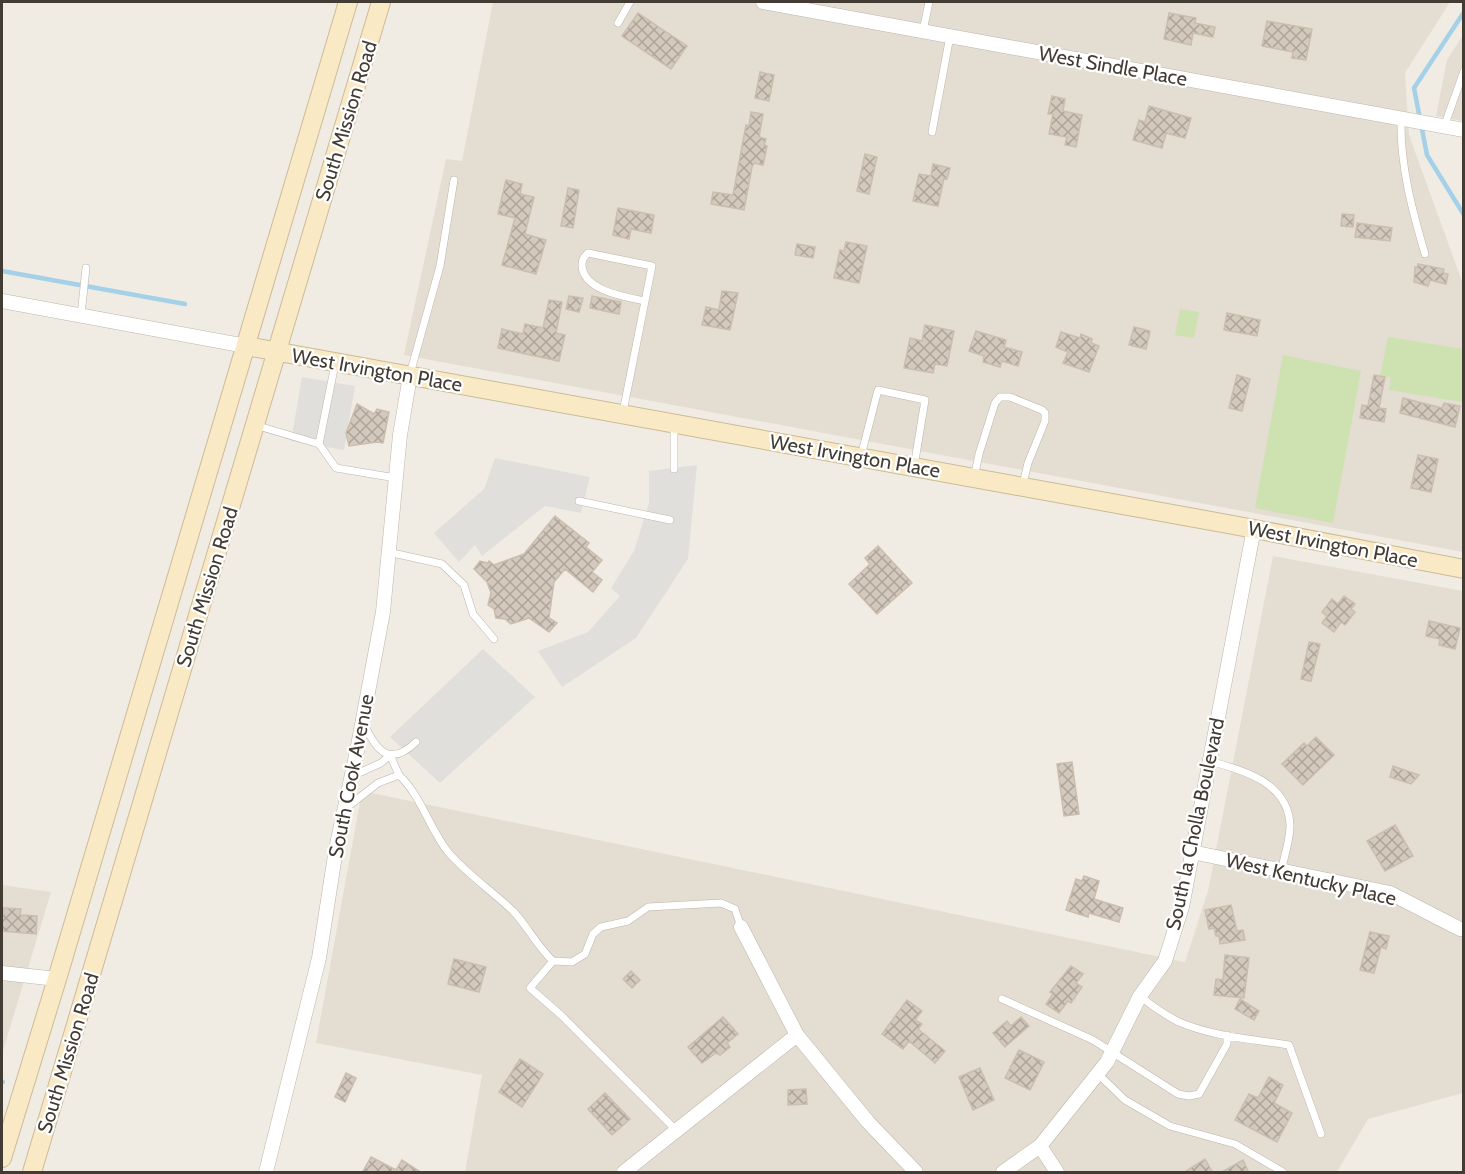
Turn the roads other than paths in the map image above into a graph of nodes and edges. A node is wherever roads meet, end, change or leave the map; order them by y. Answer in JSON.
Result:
{"nodes":[{"id":1,"x":348,"y":2,"type":"edge"},
{"id":2,"x":381,"y":2,"type":"edge"},
{"id":3,"x":630,"y":2,"type":"edge"},
{"id":4,"x":763,"y":2,"type":"edge"},
{"id":5,"x":929,"y":2,"type":"edge"},
{"id":6,"x":618,"y":23,"type":"dead end"},
{"id":7,"x":923,"y":31,"type":"junction"},
{"id":8,"x":950,"y":36,"type":"junction"},
{"id":9,"x":1464,"y":71,"type":"edge"},
{"id":10,"x":1401,"y":119,"type":"junction"},
{"id":11,"x":1444,"y":127,"type":"junction"},
{"id":12,"x":1464,"y":130,"type":"edge"},
{"id":13,"x":932,"y":132,"type":"dead end"},
{"id":14,"x":454,"y":180,"type":"dead end"},
{"id":15,"x":1425,"y":254,"type":"dead end"},
{"id":16,"x":86,"y":268,"type":"dead end"},
{"id":17,"x":2,"y":301,"type":"edge"},
{"id":18,"x":645,"y":301,"type":"junction"},
{"id":19,"x":81,"y":315,"type":"junction"},
{"id":20,"x":246,"y":346,"type":"junction"},
{"id":21,"x":277,"y":351,"type":"junction"},
{"id":22,"x":335,"y":362,"type":"junction"},
{"id":23,"x":410,"y":376,"type":"junction"},
{"id":24,"x":622,"y":414,"type":"junction"},
{"id":25,"x":674,"y":424,"type":"junction"},
{"id":26,"x":255,"y":425,"type":"junction"},
{"id":27,"x":319,"y":444,"type":"junction"},
{"id":28,"x":861,"y":458,"type":"junction"},
{"id":29,"x":914,"y":467,"type":"junction"},
{"id":30,"x":674,"y":469,"type":"dead end"},
{"id":31,"x":396,"y":478,"type":"junction"},
{"id":32,"x":974,"y":478,"type":"junction"},
{"id":33,"x":1022,"y":487,"type":"junction"},
{"id":34,"x":579,"y":501,"type":"dead end"},
{"id":35,"x":670,"y":520,"type":"dead end"},
{"id":36,"x":1254,"y":528,"type":"junction"},
{"id":37,"x":388,"y":552,"type":"junction"},
{"id":38,"x":1464,"y":569,"type":"edge"},
{"id":39,"x":494,"y":639,"type":"dead end"},
{"id":40,"x":363,"y":721,"type":"junction"},
{"id":41,"x":416,"y":742,"type":"dead end"},
{"id":42,"x":390,"y":755,"type":"junction"},
{"id":43,"x":1209,"y":760,"type":"junction"},
{"id":44,"x":399,"y":775,"type":"junction"},
{"id":45,"x":352,"y":776,"type":"junction"},
{"id":46,"x":112,"y":796,"type":"junction"},
{"id":47,"x":141,"y":808,"type":"junction"},
{"id":48,"x":344,"y":809,"type":"junction"},
{"id":49,"x":1192,"y":852,"type":"junction"},
{"id":50,"x":1281,"y":872,"type":"junction"},
{"id":51,"x":741,"y":927,"type":"joint"},
{"id":52,"x":1460,"y":929,"type":"dead end"},
{"id":53,"x":553,"y":961,"type":"junction"},
{"id":54,"x":2,"y":973,"type":"edge"},
{"id":55,"x":57,"y":978,"type":"junction"},
{"id":56,"x":1140,"y":996,"type":"junction"},
{"id":57,"x":1002,"y":999,"type":"dead end"},
{"id":58,"x":797,"y":1035,"type":"junction"},
{"id":59,"x":1227,"y":1035,"type":"junction"},
{"id":60,"x":1112,"y":1051,"type":"junction"},
{"id":61,"x":1098,"y":1074,"type":"junction"},
{"id":62,"x":677,"y":1131,"type":"junction"},
{"id":63,"x":1321,"y":1134,"type":"dead end"},
{"id":64,"x":1040,"y":1146,"type":"junction"},
{"id":65,"x":2,"y":1158,"type":"edge"},
{"id":66,"x":32,"y":1173,"type":"edge"},
{"id":67,"x":267,"y":1173,"type":"edge"},
{"id":68,"x":624,"y":1173,"type":"edge"},
{"id":69,"x":916,"y":1173,"type":"edge"},
{"id":70,"x":1003,"y":1173,"type":"edge"},
{"id":71,"x":1057,"y":1173,"type":"edge"},
{"id":72,"x":1283,"y":1173,"type":"edge"}],
"edges":[{"from":1,"to":20,"type":"main road","name":"South Mission Road"},
{"from":2,"to":21,"type":"main road","name":"South Mission Road"},
{"from":3,"to":6,"type":"lane"},
{"from":4,"to":7,"type":"street","name":"West Sindle Place"},
{"from":5,"to":7,"type":"lane"},
{"from":7,"to":8,"type":"street","name":"West Sindle Place"},
{"from":8,"to":10,"type":"street","name":"West Sindle Place"},
{"from":8,"to":13,"type":"lane"},
{"from":9,"to":11,"type":"lane"},
{"from":10,"to":11,"type":"street","name":"West Sindle Place"},
{"from":10,"to":15,"type":"lane"},
{"from":11,"to":12,"type":"street","name":"West Sindle Place"},
{"from":14,"to":23,"type":"lane"},
{"from":16,"to":19,"type":"lane"},
{"from":17,"to":19,"type":"street"},
{"from":18,"to":18,"type":"lane"},
{"from":18,"to":24,"type":"lane"},
{"from":19,"to":20,"type":"street"},
{"from":20,"to":21,"type":"main road","name":"West Irvington Place"},
{"from":20,"to":46,"type":"main road","name":"South Mission Road"},
{"from":21,"to":22,"type":"main road","name":"West Irvington Place"},
{"from":21,"to":26,"type":"main road","name":"South Mission Road"},
{"from":22,"to":23,"type":"main road","name":"West Irvington Place"},
{"from":22,"to":27,"type":"lane"},
{"from":23,"to":24,"type":"main road","name":"West Irvington Place"},
{"from":23,"to":31,"type":"street","name":"South Cook Avenue"},
{"from":24,"to":25,"type":"main road","name":"West Irvington Place"},
{"from":25,"to":28,"type":"main road","name":"West Irvington Place"},
{"from":25,"to":30,"type":"lane"},
{"from":26,"to":27,"type":"lane"},
{"from":26,"to":47,"type":"main road","name":"South Mission Road"},
{"from":27,"to":31,"type":"lane"},
{"from":28,"to":29,"type":"main road","name":"West Irvington Place"},
{"from":28,"to":29,"type":"lane"},
{"from":29,"to":32,"type":"main road","name":"West Irvington Place"},
{"from":31,"to":37,"type":"street","name":"South Cook Avenue"},
{"from":32,"to":33,"type":"main road","name":"West Irvington Place"},
{"from":32,"to":33,"type":"lane"},
{"from":33,"to":36,"type":"main road","name":"West Irvington Place"},
{"from":34,"to":35,"type":"lane"},
{"from":36,"to":38,"type":"main road","name":"West Irvington Place"},
{"from":36,"to":43,"type":"street","name":"South la Cholla Boulevard"},
{"from":37,"to":39,"type":"lane"},
{"from":37,"to":40,"type":"street","name":"South Cook Avenue"},
{"from":40,"to":42,"type":"lane"},
{"from":40,"to":45,"type":"street","name":"South Cook Avenue"},
{"from":41,"to":42,"type":"lane"},
{"from":42,"to":44,"type":"lane"},
{"from":42,"to":45,"type":"lane"},
{"from":43,"to":49,"type":"street","name":"South la Cholla Boulevard"},
{"from":43,"to":50,"type":"lane"},
{"from":44,"to":48,"type":"lane"},
{"from":44,"to":53,"type":"lane"},
{"from":45,"to":48,"type":"street","name":"South Cook Avenue"},
{"from":46,"to":47,"type":"main road"},
{"from":46,"to":55,"type":"main road","name":"South Mission Road"},
{"from":47,"to":66,"type":"main road","name":"South Mission Road"},
{"from":48,"to":67,"type":"street","name":"South Cook Avenue"},
{"from":49,"to":50,"type":"street","name":"West Kentucky Place"},
{"from":49,"to":56,"type":"street","name":"South la Cholla Boulevard"},
{"from":50,"to":52,"type":"street","name":"West Kentucky Place"},
{"from":51,"to":53,"type":"lane"},
{"from":51,"to":58,"type":"street"},
{"from":53,"to":62,"type":"lane"},
{"from":54,"to":55,"type":"street"},
{"from":55,"to":65,"type":"main road","name":"South Mission Road"},
{"from":56,"to":59,"type":"lane"},
{"from":56,"to":60,"type":"street","name":"South la Cholla Boulevard"},
{"from":57,"to":60,"type":"lane"},
{"from":58,"to":62,"type":"street"},
{"from":58,"to":69,"type":"street"},
{"from":59,"to":60,"type":"lane"},
{"from":59,"to":63,"type":"lane"},
{"from":60,"to":61,"type":"street","name":"South la Cholla Boulevard"},
{"from":61,"to":64,"type":"street","name":"South la Cholla Boulevard"},
{"from":61,"to":72,"type":"lane"},
{"from":62,"to":68,"type":"street"},
{"from":64,"to":70,"type":"street","name":"South la Cholla Boulevard"},
{"from":64,"to":71,"type":"street"}]}
